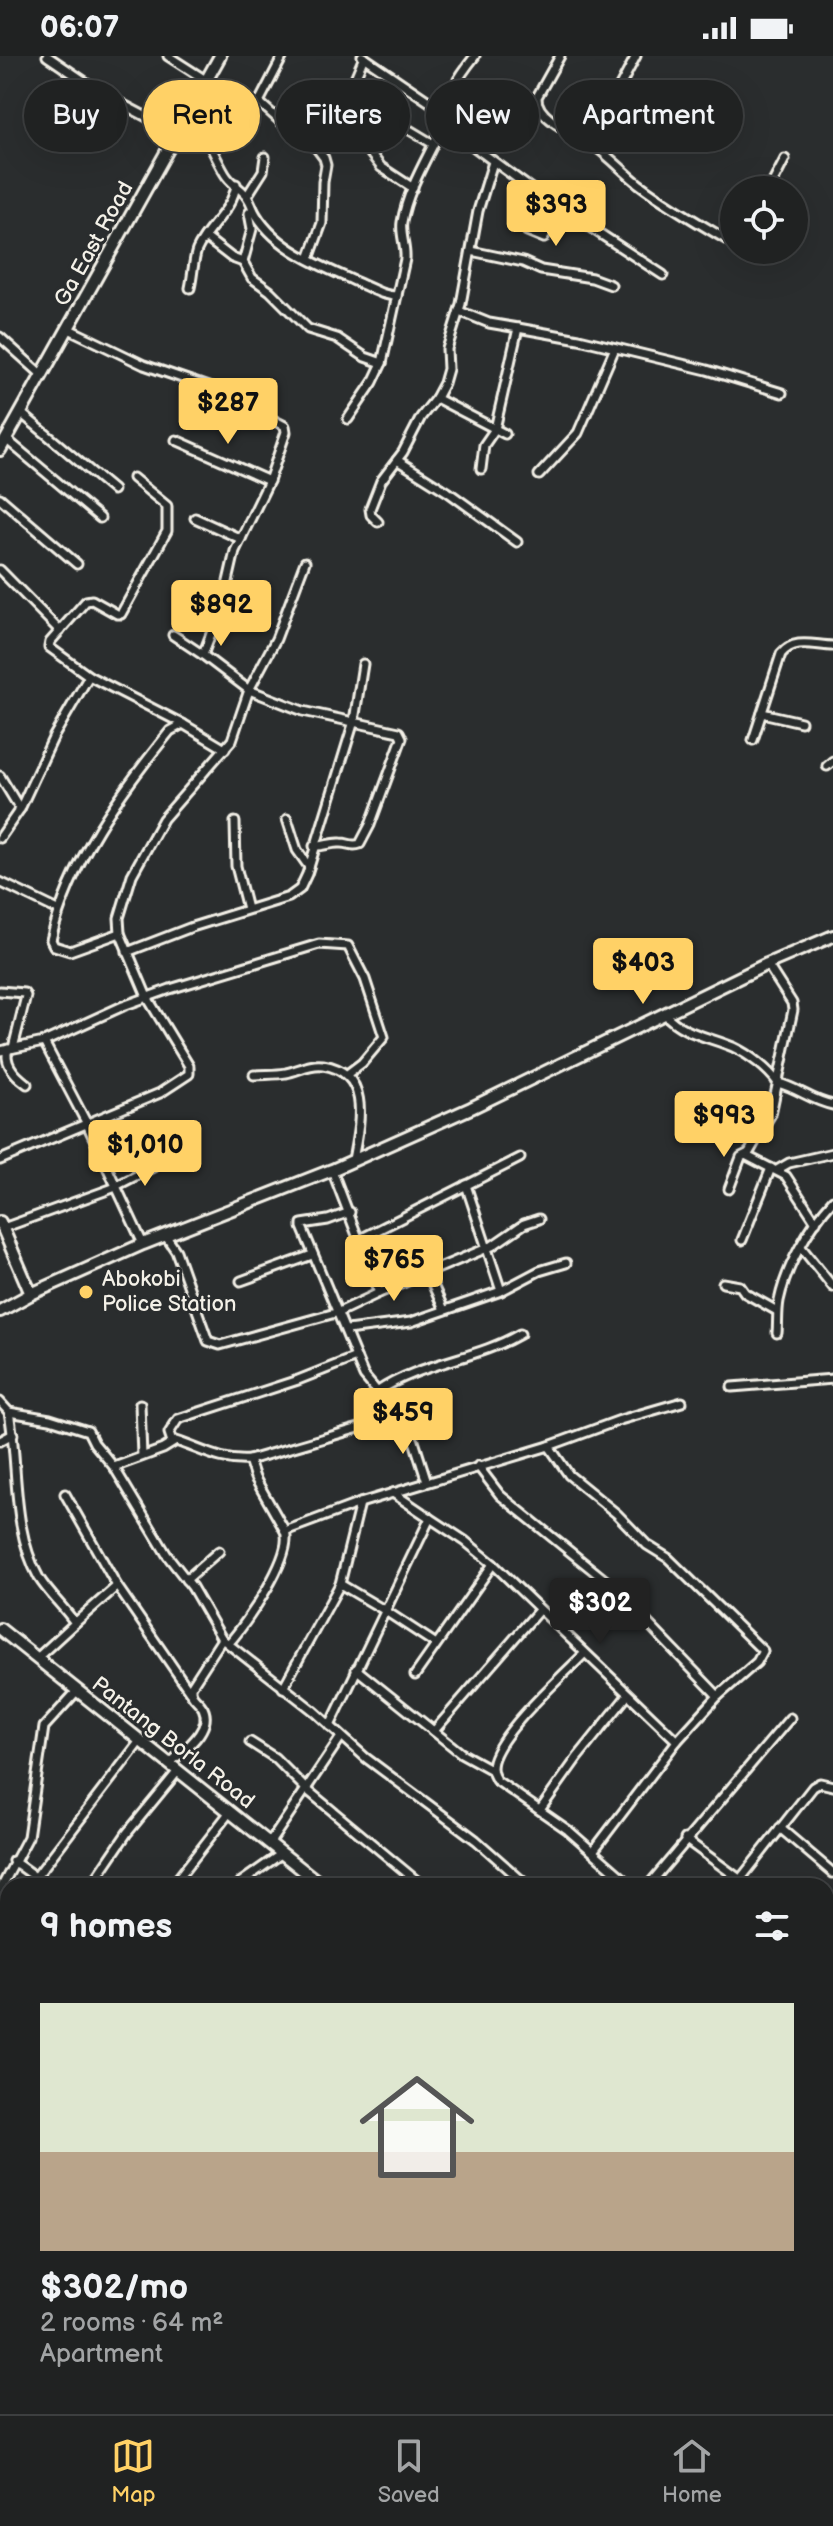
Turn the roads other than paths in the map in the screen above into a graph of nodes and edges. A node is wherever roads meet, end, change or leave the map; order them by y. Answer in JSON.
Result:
{"nodes":[{"id":1,"x":47,"y":56,"type":"edge"},
{"id":2,"x":168,"y":56,"type":"edge"},
{"id":3,"x":220,"y":56,"type":"edge"},
{"id":4,"x":283,"y":56,"type":"edge"},
{"id":5,"x":475,"y":56,"type":"edge"},
{"id":6,"x":560,"y":56,"type":"edge"},
{"id":7,"x":636,"y":56,"type":"edge"},
{"id":8,"x":363,"y":57,"type":"edge"},
{"id":9,"x":205,"y":80,"type":"edge"},
{"id":10,"x":208,"y":80,"type":"edge"},
{"id":11,"x":354,"y":80,"type":"edge"},
{"id":12,"x":457,"y":80,"type":"edge"},
{"id":13,"x":623,"y":80,"type":"edge"},
{"id":14,"x":426,"y":100,"type":"edge"},
{"id":15,"x":143,"y":115,"type":"edge"},
{"id":16,"x":276,"y":117,"type":"edge"},
{"id":17,"x":555,"y":122,"type":"edge"},
{"id":18,"x":167,"y":152,"type":"edge"},
{"id":19,"x":213,"y":152,"type":"edge"},
{"id":20,"x":320,"y":152,"type":"edge"},
{"id":21,"x":369,"y":152,"type":"edge"},
{"id":22,"x":429,"y":152,"type":"edge"},
{"id":23,"x":480,"y":152,"type":"edge"},
{"id":24,"x":602,"y":152,"type":"edge"},
{"id":25,"x":265,"y":157,"type":"dead end"},
{"id":26,"x":785,"y":159,"type":"dead end"},
{"id":27,"x":493,"y":162,"type":"junction"},
{"id":28,"x":776,"y":176,"type":"edge"},
{"id":29,"x":236,"y":184,"type":"junction"},
{"id":30,"x":413,"y":188,"type":"junction"},
{"id":31,"x":247,"y":196,"type":"junction"},
{"id":32,"x":556,"y":205,"type":"junction"},
{"id":33,"x":253,"y":209,"type":"junction"},
{"id":34,"x":527,"y":231,"type":"dead end"},
{"id":35,"x":720,"y":235,"type":"edge"},
{"id":36,"x":205,"y":237,"type":"junction"},
{"id":37,"x":471,"y":251,"type":"junction"},
{"id":38,"x":309,"y":259,"type":"junction"},
{"id":39,"x":243,"y":262,"type":"junction"},
{"id":40,"x":663,"y":275,"type":"dead end"},
{"id":41,"x":611,"y":285,"type":"dead end"},
{"id":42,"x":190,"y":288,"type":"dead end"},
{"id":43,"x":397,"y":296,"type":"junction"},
{"id":44,"x":459,"y":311,"type":"junction"},
{"id":45,"x":518,"y":328,"type":"junction"},
{"id":46,"x":69,"y":329,"type":"junction"},
{"id":47,"x":0,"y":337,"type":"edge"},
{"id":48,"x":615,"y":348,"type":"junction"},
{"id":49,"x":382,"y":363,"type":"junction"},
{"id":50,"x":42,"y":375,"type":"junction"},
{"id":51,"x":782,"y":393,"type":"dead end"},
{"id":52,"x":436,"y":398,"type":"junction"},
{"id":53,"x":21,"y":413,"type":"junction"},
{"id":54,"x":348,"y":419,"type":"dead end"},
{"id":55,"x":495,"y":429,"type":"junction"},
{"id":56,"x":505,"y":434,"type":"dead end"},
{"id":57,"x":6,"y":439,"type":"junction"},
{"id":58,"x":176,"y":440,"type":"dead end"},
{"id":59,"x":0,"y":450,"type":"edge"},
{"id":60,"x":397,"y":460,"type":"junction"},
{"id":61,"x":481,"y":469,"type":"dead end"},
{"id":62,"x":539,"y":475,"type":"dead end"},
{"id":63,"x":133,"y":478,"type":"dead end"},
{"id":64,"x":269,"y":481,"type":"junction"},
{"id":65,"x":113,"y":490,"type":"dead end"},
{"id":66,"x":0,"y":498,"type":"edge"},
{"id":67,"x":100,"y":518,"type":"dead end"},
{"id":68,"x":195,"y":518,"type":"dead end"},
{"id":69,"x":378,"y":522,"type":"dead end"},
{"id":70,"x":241,"y":539,"type":"junction"},
{"id":71,"x":517,"y":542,"type":"dead end"},
{"id":72,"x":305,"y":562,"type":"dead end"},
{"id":73,"x":77,"y":564,"type":"dead end"},
{"id":74,"x":0,"y":570,"type":"edge"},
{"id":75,"x":60,"y":631,"type":"junction"},
{"id":76,"x":173,"y":635,"type":"dead end"},
{"id":77,"x":833,"y":646,"type":"edge"},
{"id":78,"x":203,"y":655,"type":"junction"},
{"id":79,"x":363,"y":664,"type":"dead end"},
{"id":80,"x":89,"y":676,"type":"junction"},
{"id":81,"x":249,"y":690,"type":"junction"},
{"id":82,"x":762,"y":713,"type":"junction"},
{"id":83,"x":354,"y":721,"type":"junction"},
{"id":84,"x":801,"y":722,"type":"dead end"},
{"id":85,"x":183,"y":724,"type":"junction"},
{"id":86,"x":753,"y":740,"type":"dead end"},
{"id":87,"x":225,"y":749,"type":"junction"},
{"id":88,"x":0,"y":776,"type":"edge"},
{"id":89,"x":20,"y":809,"type":"junction"},
{"id":90,"x":287,"y":819,"type":"dead end"},
{"id":91,"x":235,"y":822,"type":"dead end"},
{"id":92,"x":0,"y":838,"type":"edge"},
{"id":93,"x":314,"y":846,"type":"junction"},
{"id":94,"x":309,"y":867,"type":"junction"},
{"id":95,"x":0,"y":882,"type":"edge"},
{"id":96,"x":247,"y":909,"type":"junction"},
{"id":97,"x":58,"y":910,"type":"junction"},
{"id":98,"x":120,"y":933,"type":"junction"},
{"id":99,"x":833,"y":936,"type":"edge"},
{"id":100,"x":127,"y":952,"type":"junction"},
{"id":101,"x":767,"y":964,"type":"junction"},
{"id":102,"x":0,"y":991,"type":"edge"},
{"id":103,"x":147,"y":997,"type":"junction"},
{"id":104,"x":665,"y":1014,"type":"junction"},
{"id":105,"x":44,"y":1042,"type":"junction"},
{"id":106,"x":7,"y":1049,"type":"edge"},
{"id":107,"x":254,"y":1075,"type":"dead end"},
{"id":108,"x":346,"y":1075,"type":"junction"},
{"id":109,"x":778,"y":1083,"type":"junction"},
{"id":110,"x":27,"y":1084,"type":"dead end"},
{"id":111,"x":833,"y":1105,"type":"edge"},
{"id":112,"x":714,"y":1109,"type":"dead end"},
{"id":113,"x":87,"y":1124,"type":"junction"},
{"id":114,"x":759,"y":1133,"type":"junction"},
{"id":115,"x":833,"y":1153,"type":"edge"},
{"id":116,"x":747,"y":1154,"type":"junction"},
{"id":117,"x":520,"y":1158,"type":"dead end"},
{"id":118,"x":0,"y":1160,"type":"edge"},
{"id":119,"x":353,"y":1160,"type":"junction"},
{"id":120,"x":161,"y":1163,"type":"dead end"},
{"id":121,"x":774,"y":1169,"type":"junction"},
{"id":122,"x":332,"y":1170,"type":"junction"},
{"id":123,"x":466,"y":1185,"type":"junction"},
{"id":124,"x":116,"y":1186,"type":"junction"},
{"id":125,"x":729,"y":1189,"type":"dead end"},
{"id":126,"x":833,"y":1200,"type":"edge"},
{"id":127,"x":350,"y":1212,"type":"junction"},
{"id":128,"x":539,"y":1219,"type":"dead end"},
{"id":129,"x":816,"y":1222,"type":"junction"},
{"id":130,"x":1,"y":1225,"type":"edge"},
{"id":131,"x":165,"y":1235,"type":"junction"},
{"id":132,"x":360,"y":1239,"type":"junction"},
{"id":133,"x":742,"y":1240,"type":"dead end"},
{"id":134,"x":143,"y":1244,"type":"junction"},
{"id":135,"x":801,"y":1247,"type":"junction"},
{"id":136,"x":486,"y":1248,"type":"junction"},
{"id":137,"x":312,"y":1255,"type":"junction"},
{"id":138,"x":566,"y":1263,"type":"dead end"},
{"id":139,"x":428,"y":1274,"type":"junction"},
{"id":140,"x":241,"y":1281,"type":"dead end"},
{"id":141,"x":723,"y":1283,"type":"dead end"},
{"id":142,"x":833,"y":1287,"type":"edge"},
{"id":143,"x":501,"y":1291,"type":"junction"},
{"id":144,"x":379,"y":1293,"type":"junction"},
{"id":145,"x":31,"y":1294,"type":"junction"},
{"id":146,"x":444,"y":1310,"type":"junction"},
{"id":147,"x":0,"y":1311,"type":"edge"},
{"id":148,"x":777,"y":1311,"type":"junction"},
{"id":149,"x":339,"y":1312,"type":"junction"},
{"id":150,"x":347,"y":1330,"type":"junction"},
{"id":151,"x":777,"y":1333,"type":"dead end"},
{"id":152,"x":520,"y":1334,"type":"dead end"},
{"id":153,"x":356,"y":1357,"type":"junction"},
{"id":154,"x":833,"y":1379,"type":"edge"},
{"id":155,"x":732,"y":1387,"type":"dead end"},
{"id":156,"x":377,"y":1392,"type":"junction"},
{"id":157,"x":0,"y":1402,"type":"edge"},
{"id":158,"x":682,"y":1402,"type":"dead end"},
{"id":159,"x":140,"y":1404,"type":"dead end"},
{"id":160,"x":9,"y":1412,"type":"junction"},
{"id":161,"x":397,"y":1417,"type":"junction"},
{"id":162,"x":13,"y":1434,"type":"junction"},
{"id":163,"x":0,"y":1441,"type":"edge"},
{"id":164,"x":172,"y":1442,"type":"junction"},
{"id":165,"x":549,"y":1446,"type":"junction"},
{"id":166,"x":142,"y":1456,"type":"junction"},
{"id":167,"x":249,"y":1460,"type":"junction"},
{"id":168,"x":478,"y":1466,"type":"junction"},
{"id":169,"x":114,"y":1467,"type":"junction"},
{"id":170,"x":427,"y":1482,"type":"junction"},
{"id":171,"x":393,"y":1493,"type":"junction"},
{"id":172,"x":65,"y":1494,"type":"dead end"},
{"id":173,"x":360,"y":1503,"type":"junction"},
{"id":174,"x":430,"y":1518,"type":"junction"},
{"id":175,"x":285,"y":1531,"type":"junction"},
{"id":176,"x":219,"y":1551,"type":"dead end"},
{"id":177,"x":493,"y":1564,"type":"junction"},
{"id":178,"x":186,"y":1580,"type":"junction"},
{"id":179,"x":340,"y":1584,"type":"junction"},
{"id":180,"x":117,"y":1586,"type":"junction"},
{"id":181,"x":384,"y":1610,"type":"junction"},
{"id":182,"x":539,"y":1610,"type":"junction"},
{"id":183,"x":75,"y":1623,"type":"junction"},
{"id":184,"x":0,"y":1629,"type":"edge"},
{"id":185,"x":226,"y":1641,"type":"junction"},
{"id":186,"x":436,"y":1644,"type":"junction"},
{"id":187,"x":584,"y":1654,"type":"junction"},
{"id":188,"x":37,"y":1658,"type":"junction"},
{"id":189,"x":356,"y":1669,"type":"junction"},
{"id":190,"x":415,"y":1675,"type":"dead end"},
{"id":191,"x":283,"y":1688,"type":"junction"},
{"id":192,"x":76,"y":1692,"type":"junction"},
{"id":193,"x":190,"y":1692,"type":"junction"},
{"id":194,"x":627,"y":1696,"type":"junction"},
{"id":195,"x":718,"y":1696,"type":"junction"},
{"id":196,"x":790,"y":1718,"type":"dead end"},
{"id":197,"x":330,"y":1726,"type":"junction"},
{"id":198,"x":434,"y":1731,"type":"junction"},
{"id":199,"x":341,"y":1737,"type":"junction"},
{"id":200,"x":140,"y":1741,"type":"junction"},
{"id":201,"x":677,"y":1741,"type":"junction"},
{"id":202,"x":250,"y":1742,"type":"dead end"},
{"id":203,"x":173,"y":1768,"type":"junction"},
{"id":204,"x":492,"y":1770,"type":"junction"},
{"id":205,"x":833,"y":1786,"type":"edge"},
{"id":206,"x":306,"y":1789,"type":"junction"},
{"id":207,"x":540,"y":1810,"type":"junction"},
{"id":208,"x":229,"y":1813,"type":"junction"},
{"id":209,"x":780,"y":1828,"type":"junction"},
{"id":210,"x":685,"y":1839,"type":"junction"},
{"id":211,"x":269,"y":1844,"type":"junction"},
{"id":212,"x":594,"y":1850,"type":"junction"},
{"id":213,"x":281,"y":1854,"type":"junction"},
{"id":214,"x":13,"y":1861,"type":"junction"},
{"id":215,"x":833,"y":1873,"type":"edge"},
{"id":216,"x":36,"y":1877,"type":"joint"},
{"id":217,"x":5,"y":1878,"type":"edge"},
{"id":218,"x":96,"y":1878,"type":"edge"},
{"id":219,"x":178,"y":1878,"type":"edge"},
{"id":220,"x":247,"y":1878,"type":"edge"},
{"id":221,"x":312,"y":1878,"type":"edge"},
{"id":222,"x":413,"y":1878,"type":"edge"},
{"id":223,"x":519,"y":1878,"type":"edge"},
{"id":224,"x":624,"y":1878,"type":"edge"},
{"id":225,"x":654,"y":1878,"type":"edge"},
{"id":226,"x":733,"y":1878,"type":"edge"},
{"id":227,"x":741,"y":1878,"type":"edge"}],
"edges":[{"from":1,"to":15,"type":"street"},
{"from":2,"to":9,"type":"street"},
{"from":3,"to":10,"type":"street","name":"Ga East Road"},
{"from":4,"to":16,"type":"street"},
{"from":5,"to":12,"type":"street"},
{"from":6,"to":17,"type":"street"},
{"from":7,"to":13,"type":"street"},
{"from":8,"to":11,"type":"street"},
{"from":8,"to":14,"type":"street"},
{"from":18,"to":46,"type":"street","name":"Ga East Road"},
{"from":19,"to":29,"type":"street"},
{"from":20,"to":38,"type":"street"},
{"from":21,"to":30,"type":"street"},
{"from":22,"to":30,"type":"street"},
{"from":23,"to":27,"type":"street"},
{"from":24,"to":35,"type":"street"},
{"from":25,"to":31,"type":"street"},
{"from":26,"to":28,"type":"street"},
{"from":27,"to":32,"type":"street"},
{"from":27,"to":37,"type":"street"},
{"from":29,"to":31,"type":"street"},
{"from":29,"to":36,"type":"street"},
{"from":30,"to":43,"type":"street"},
{"from":31,"to":33,"type":"street"},
{"from":32,"to":34,"type":"street"},
{"from":32,"to":40,"type":"street"},
{"from":33,"to":38,"type":"street"},
{"from":33,"to":39,"type":"street"},
{"from":36,"to":39,"type":"street"},
{"from":36,"to":42,"type":"street"},
{"from":37,"to":41,"type":"street"},
{"from":37,"to":44,"type":"street"},
{"from":38,"to":43,"type":"street"},
{"from":39,"to":49,"type":"street"},
{"from":43,"to":49,"type":"street"},
{"from":44,"to":45,"type":"street"},
{"from":44,"to":52,"type":"street"},
{"from":45,"to":48,"type":"street"},
{"from":45,"to":55,"type":"street"},
{"from":46,"to":50,"type":"street","name":"Ga East Road"},
{"from":46,"to":64,"type":"street"},
{"from":47,"to":50,"type":"street"},
{"from":48,"to":51,"type":"street"},
{"from":48,"to":62,"type":"street"},
{"from":49,"to":54,"type":"street"},
{"from":50,"to":53,"type":"street","name":"Ga East Road"},
{"from":52,"to":55,"type":"street"},
{"from":52,"to":60,"type":"street"},
{"from":53,"to":57,"type":"street","name":"Ga East Road"},
{"from":53,"to":65,"type":"street"},
{"from":55,"to":56,"type":"street"},
{"from":55,"to":61,"type":"street"},
{"from":57,"to":59,"type":"street","name":"Ga East Road"},
{"from":57,"to":67,"type":"street"},
{"from":58,"to":64,"type":"street"},
{"from":60,"to":69,"type":"street"},
{"from":60,"to":71,"type":"street"},
{"from":63,"to":75,"type":"street"},
{"from":64,"to":70,"type":"street"},
{"from":66,"to":73,"type":"street"},
{"from":68,"to":70,"type":"street"},
{"from":70,"to":78,"type":"street"},
{"from":72,"to":81,"type":"street"},
{"from":74,"to":75,"type":"street"},
{"from":75,"to":80,"type":"street"},
{"from":76,"to":78,"type":"street"},
{"from":77,"to":82,"type":"street"},
{"from":78,"to":81,"type":"street"},
{"from":79,"to":83,"type":"street"},
{"from":80,"to":85,"type":"street"},
{"from":80,"to":89,"type":"street"},
{"from":81,"to":83,"type":"street"},
{"from":81,"to":87,"type":"street"},
{"from":82,"to":84,"type":"street"},
{"from":82,"to":86,"type":"street"},
{"from":83,"to":93,"type":"street"},
{"from":83,"to":93,"type":"street"},
{"from":85,"to":87,"type":"street"},
{"from":85,"to":97,"type":"street"},
{"from":87,"to":98,"type":"street"},
{"from":88,"to":89,"type":"street"},
{"from":89,"to":92,"type":"street"},
{"from":90,"to":94,"type":"street"},
{"from":91,"to":96,"type":"street"},
{"from":93,"to":94,"type":"street"},
{"from":94,"to":96,"type":"street"},
{"from":95,"to":97,"type":"street"},
{"from":96,"to":100,"type":"street"},
{"from":97,"to":98,"type":"street"},
{"from":98,"to":100,"type":"street"},
{"from":99,"to":101,"type":"street"},
{"from":100,"to":103,"type":"street"},
{"from":101,"to":104,"type":"street"},
{"from":101,"to":109,"type":"street"},
{"from":102,"to":106,"type":"street"},
{"from":103,"to":105,"type":"street"},
{"from":103,"to":108,"type":"street"},
{"from":103,"to":113,"type":"street"},
{"from":104,"to":109,"type":"street"},
{"from":104,"to":119,"type":"street"},
{"from":105,"to":106,"type":"street"},
{"from":105,"to":113,"type":"street"},
{"from":106,"to":110,"type":"street"},
{"from":107,"to":108,"type":"street"},
{"from":108,"to":119,"type":"street"},
{"from":109,"to":111,"type":"street"},
{"from":109,"to":114,"type":"street"},
{"from":112,"to":114,"type":"street"},
{"from":113,"to":118,"type":"street"},
{"from":113,"to":124,"type":"street"},
{"from":114,"to":116,"type":"street"},
{"from":115,"to":121,"type":"street"},
{"from":116,"to":121,"type":"street"},
{"from":116,"to":125,"type":"street"},
{"from":117,"to":123,"type":"street"},
{"from":119,"to":122,"type":"street"},
{"from":120,"to":124,"type":"street"},
{"from":121,"to":129,"type":"street"},
{"from":121,"to":133,"type":"street"},
{"from":122,"to":127,"type":"street"},
{"from":122,"to":131,"type":"street"},
{"from":123,"to":132,"type":"street"},
{"from":123,"to":136,"type":"street"},
{"from":124,"to":130,"type":"street"},
{"from":124,"to":134,"type":"street"},
{"from":126,"to":129,"type":"street"},
{"from":127,"to":132,"type":"street"},
{"from":127,"to":137,"type":"street"},
{"from":128,"to":136,"type":"street"},
{"from":129,"to":135,"type":"street"},
{"from":130,"to":145,"type":"street"},
{"from":131,"to":134,"type":"street"},
{"from":131,"to":149,"type":"street"},
{"from":132,"to":144,"type":"street"},
{"from":134,"to":145,"type":"street"},
{"from":135,"to":142,"type":"street"},
{"from":135,"to":148,"type":"street"},
{"from":136,"to":139,"type":"street"},
{"from":136,"to":143,"type":"street"},
{"from":137,"to":140,"type":"street"},
{"from":137,"to":149,"type":"street"},
{"from":138,"to":143,"type":"street"},
{"from":139,"to":144,"type":"street"},
{"from":139,"to":146,"type":"street"},
{"from":141,"to":148,"type":"street"},
{"from":143,"to":146,"type":"street"},
{"from":144,"to":149,"type":"street"},
{"from":145,"to":147,"type":"street"},
{"from":146,"to":150,"type":"street"},
{"from":148,"to":151,"type":"street"},
{"from":149,"to":150,"type":"street"},
{"from":150,"to":153,"type":"street"},
{"from":152,"to":156,"type":"street"},
{"from":153,"to":156,"type":"street"},
{"from":153,"to":164,"type":"street"},
{"from":154,"to":155,"type":"street"},
{"from":156,"to":161,"type":"street"},
{"from":157,"to":160,"type":"street"},
{"from":158,"to":165,"type":"street"},
{"from":159,"to":166,"type":"street"},
{"from":160,"to":162,"type":"street"},
{"from":160,"to":169,"type":"street"},
{"from":161,"to":167,"type":"street"},
{"from":161,"to":170,"type":"street"},
{"from":162,"to":163,"type":"street"},
{"from":162,"to":183,"type":"street"},
{"from":164,"to":166,"type":"street"},
{"from":164,"to":167,"type":"street"},
{"from":165,"to":168,"type":"street"},
{"from":165,"to":195,"type":"street"},
{"from":166,"to":169,"type":"street"},
{"from":167,"to":175,"type":"street"},
{"from":168,"to":170,"type":"street"},
{"from":168,"to":195,"type":"street"},
{"from":169,"to":178,"type":"street"},
{"from":170,"to":171,"type":"street"},
{"from":171,"to":173,"type":"street"},
{"from":171,"to":174,"type":"street"},
{"from":172,"to":180,"type":"street"},
{"from":173,"to":175,"type":"street"},
{"from":173,"to":179,"type":"street"},
{"from":174,"to":177,"type":"street"},
{"from":174,"to":181,"type":"street"},
{"from":175,"to":185,"type":"street"},
{"from":176,"to":178,"type":"street"},
{"from":177,"to":182,"type":"street"},
{"from":177,"to":186,"type":"street"},
{"from":178,"to":185,"type":"street"},
{"from":179,"to":181,"type":"street"},
{"from":179,"to":191,"type":"street"},
{"from":180,"to":183,"type":"street"},
{"from":180,"to":193,"type":"street"},
{"from":181,"to":186,"type":"street"},
{"from":181,"to":189,"type":"street"},
{"from":182,"to":187,"type":"street"},
{"from":182,"to":198,"type":"street"},
{"from":183,"to":188,"type":"street"},
{"from":184,"to":188,"type":"street","name":"Pantang Borla Road"},
{"from":185,"to":191,"type":"street"},
{"from":185,"to":193,"type":"street"},
{"from":186,"to":190,"type":"street"},
{"from":187,"to":194,"type":"street"},
{"from":187,"to":204,"type":"street"},
{"from":188,"to":192,"type":"street","name":"Pantang Borla Road"},
{"from":189,"to":197,"type":"street"},
{"from":189,"to":198,"type":"street"},
{"from":191,"to":197,"type":"street"},
{"from":192,"to":200,"type":"street","name":"Pantang Borla Road"},
{"from":192,"to":214,"type":"street"},
{"from":193,"to":203,"type":"street"},
{"from":194,"to":201,"type":"street"},
{"from":194,"to":207,"type":"street"},
{"from":195,"to":201,"type":"street"},
{"from":196,"to":210,"type":"street"},
{"from":197,"to":199,"type":"street"},
{"from":198,"to":204,"type":"street"},
{"from":199,"to":206,"type":"street"},
{"from":199,"to":223,"type":"street"},
{"from":200,"to":203,"type":"street","name":"Pantang Borla Road"},
{"from":200,"to":216,"type":"street"},
{"from":201,"to":212,"type":"street"},
{"from":202,"to":206,"type":"street"},
{"from":203,"to":208,"type":"street","name":"Pantang Borla Road"},
{"from":203,"to":218,"type":"street"},
{"from":204,"to":207,"type":"street"},
{"from":205,"to":209,"type":"street"},
{"from":206,"to":211,"type":"street"},
{"from":206,"to":222,"type":"street"},
{"from":207,"to":212,"type":"street"},
{"from":208,"to":211,"type":"street","name":"Pantang Borla Road"},
{"from":208,"to":219,"type":"street"},
{"from":209,"to":215,"type":"street"},
{"from":209,"to":227,"type":"street"},
{"from":210,"to":225,"type":"street"},
{"from":210,"to":226,"type":"street"},
{"from":211,"to":213,"type":"street","name":"Pantang Borla Road"},
{"from":212,"to":224,"type":"street"},
{"from":213,"to":220,"type":"street"},
{"from":213,"to":221,"type":"street","name":"Pantang Borla Road"},
{"from":214,"to":216,"type":"street"},
{"from":214,"to":217,"type":"street"}]}
